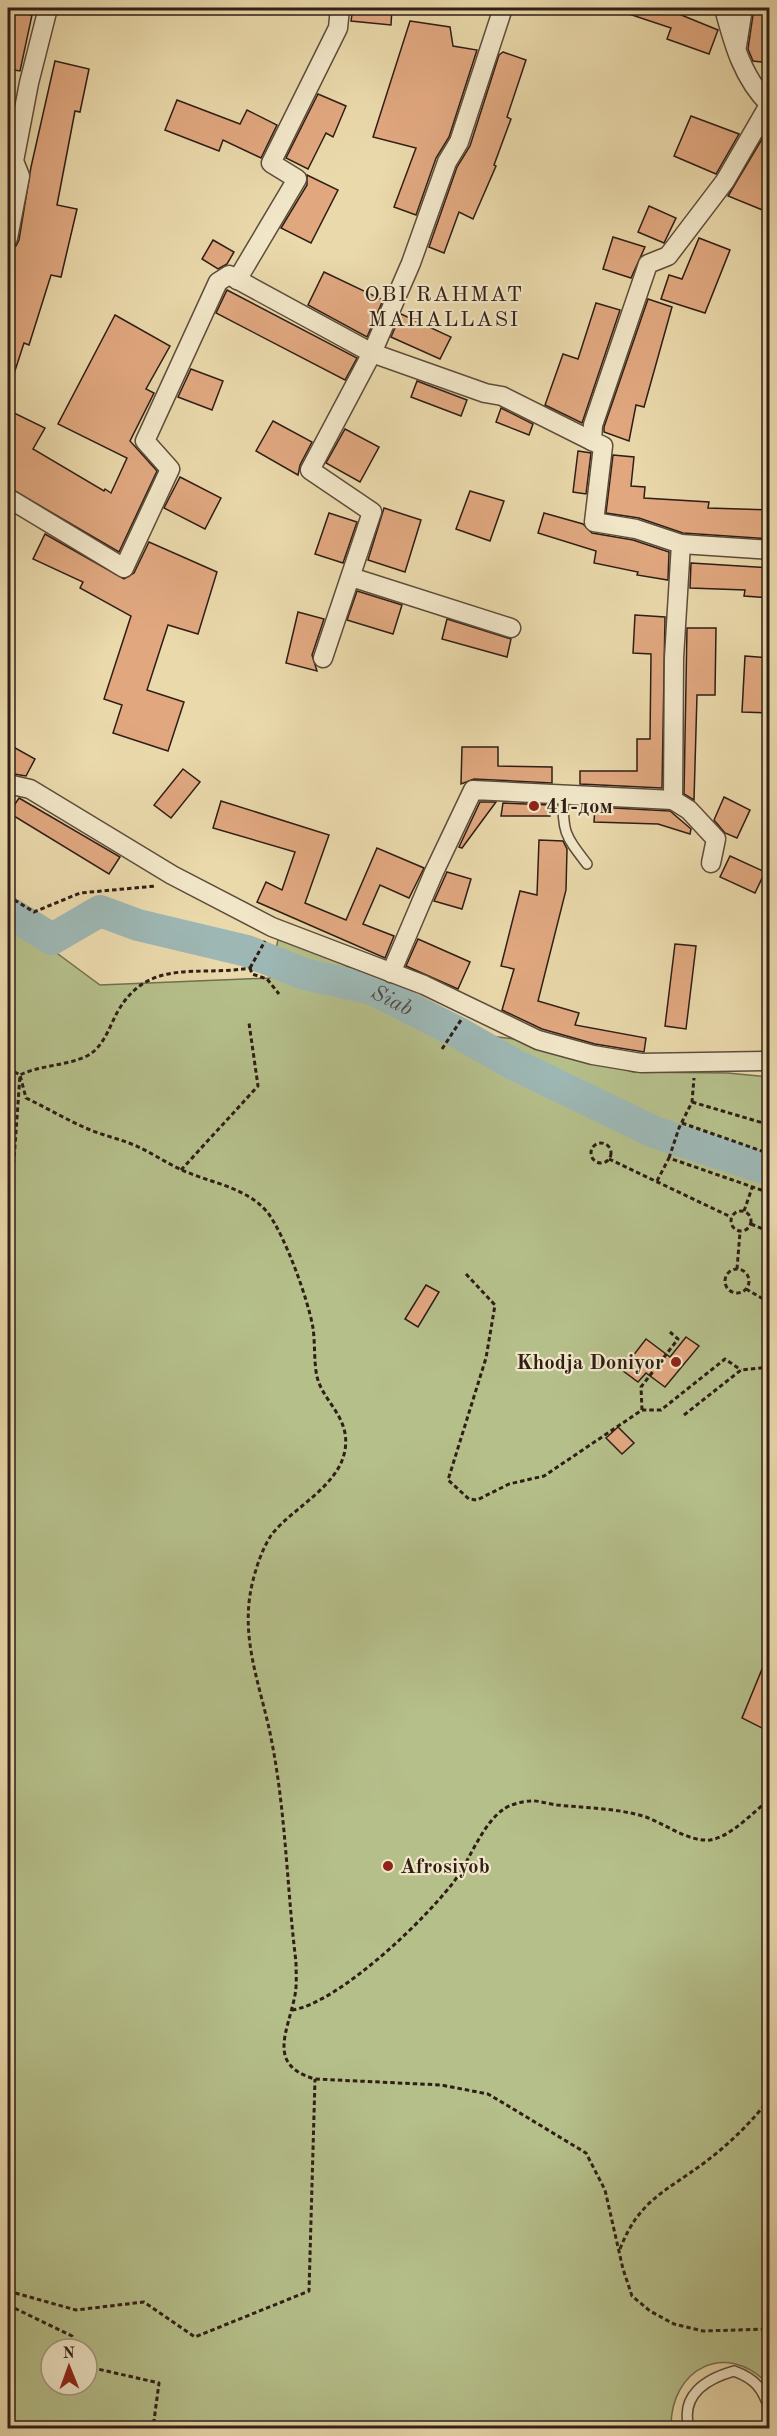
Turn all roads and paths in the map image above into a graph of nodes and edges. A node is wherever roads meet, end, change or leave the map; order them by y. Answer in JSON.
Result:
{"nodes":[{"id":1,"x":48,"y":8,"type":"edge"},
{"id":2,"x":340,"y":8,"type":"edge"},
{"id":3,"x":503,"y":8,"type":"edge"},
{"id":4,"x":723,"y":8,"type":"edge"},
{"id":5,"x":743,"y":8,"type":"edge"},
{"id":6,"x":736,"y":54,"type":"junction"},
{"id":7,"x":769,"y":105,"type":"edge"},
{"id":8,"x":11,"y":160,"type":"edge"},
{"id":9,"x":8,"y":238,"type":"edge"},
{"id":10,"x":237,"y":280,"type":"junction"},
{"id":11,"x":372,"y":353,"type":"junction"},
{"id":12,"x":592,"y":441,"type":"junction"},
{"id":13,"x":8,"y":498,"type":"edge"},
{"id":14,"x":681,"y":544,"type":"junction"},
{"id":15,"x":770,"y":550,"type":"edge"},
{"id":16,"x":351,"y":577,"type":"junction"},
{"id":17,"x":512,"y":628,"type":"dead end"},
{"id":18,"x":324,"y":658,"type":"dead end"},
{"id":19,"x":8,"y":784,"type":"edge"},
{"id":20,"x":563,"y":795,"type":"junction"},
{"id":21,"x":673,"y":800,"type":"junction"},
{"id":22,"x":711,"y":863,"type":"dead end"},
{"id":23,"x":587,"y":864,"type":"dead end"},
{"id":24,"x":185,"y":882,"type":"junction"},
{"id":25,"x":8,"y":896,"type":"edge"},
{"id":26,"x":272,"y":927,"type":"junction"},
{"id":27,"x":250,"y":968,"type":"junction"},
{"id":28,"x":391,"y":973,"type":"junction"},
{"id":29,"x":279,"y":994,"type":"dead end"},
{"id":30,"x":461,"y":1020,"type":"dead end"},
{"id":31,"x":249,"y":1023,"type":"dead end"},
{"id":32,"x":442,"y":1049,"type":"dead end"},
{"id":33,"x":770,"y":1061,"type":"edge"},
{"id":34,"x":695,"y":1062,"type":"junction"},
{"id":35,"x":8,"y":1068,"type":"edge"},
{"id":36,"x":20,"y":1075,"type":"junction"},
{"id":37,"x":692,"y":1102,"type":"junction"},
{"id":38,"x":682,"y":1123,"type":"junction"},
{"id":39,"x":770,"y":1125,"type":"edge"},
{"id":40,"x":770,"y":1154,"type":"edge"},
{"id":41,"x":669,"y":1158,"type":"junction"},
{"id":42,"x":609,"y":1159,"type":"junction"},
{"id":43,"x":181,"y":1170,"type":"junction"},
{"id":44,"x":657,"y":1181,"type":"junction"},
{"id":45,"x":8,"y":1186,"type":"edge"},
{"id":46,"x":752,"y":1188,"type":"junction"},
{"id":47,"x":770,"y":1193,"type":"edge"},
{"id":48,"x":744,"y":1211,"type":"junction"},
{"id":49,"x":731,"y":1217,"type":"junction"},
{"id":50,"x":8,"y":1218,"type":"edge"},
{"id":51,"x":751,"y":1224,"type":"junction"},
{"id":52,"x":740,"y":1232,"type":"junction"},
{"id":53,"x":770,"y":1232,"type":"edge"},
{"id":54,"x":8,"y":1251,"type":"edge"},
{"id":55,"x":737,"y":1269,"type":"junction"},
{"id":56,"x":466,"y":1274,"type":"dead end"},
{"id":57,"x":746,"y":1289,"type":"junction"},
{"id":58,"x":770,"y":1303,"type":"edge"},
{"id":59,"x":670,"y":1332,"type":"dead end"},
{"id":60,"x":770,"y":1367,"type":"edge"},
{"id":61,"x":741,"y":1370,"type":"junction"},
{"id":62,"x":642,"y":1410,"type":"junction"},
{"id":63,"x":684,"y":1415,"type":"dead end"},
{"id":64,"x":770,"y":1800,"type":"edge"},
{"id":65,"x":292,"y":2010,"type":"junction"},
{"id":66,"x":315,"y":2079,"type":"junction"},
{"id":67,"x":770,"y":2098,"type":"edge"},
{"id":68,"x":619,"y":2251,"type":"junction"},
{"id":69,"x":8,"y":2291,"type":"edge"},
{"id":70,"x":8,"y":2305,"type":"edge"},
{"id":71,"x":770,"y":2329,"type":"edge"},
{"id":72,"x":73,"y":2337,"type":"edge"},
{"id":73,"x":99,"y":2369,"type":"edge"},
{"id":74,"x":770,"y":2412,"type":"edge"},
{"id":75,"x":153,"y":2428,"type":"edge"},
{"id":76,"x":689,"y":2428,"type":"edge"},
{"id":77,"x":768,"y":2428,"type":"edge"}],
"edges":[{"from":1,"to":8,"type":"street"},
{"from":2,"to":10,"type":"street"},
{"from":3,"to":11,"type":"street"},
{"from":4,"to":6,"type":"street"},
{"from":5,"to":6,"type":"street"},
{"from":6,"to":7,"type":"street"},
{"from":7,"to":12,"type":"street"},
{"from":8,"to":9,"type":"street"},
{"from":10,"to":11,"type":"street"},
{"from":10,"to":13,"type":"street"},
{"from":11,"to":12,"type":"street"},
{"from":11,"to":16,"type":"street"},
{"from":12,"to":14,"type":"street"},
{"from":14,"to":15,"type":"street"},
{"from":14,"to":21,"type":"street"},
{"from":16,"to":17,"type":"street"},
{"from":16,"to":18,"type":"street"},
{"from":19,"to":24,"type":"street"},
{"from":20,"to":21,"type":"street"},
{"from":20,"to":23,"type":"lane"},
{"from":20,"to":28,"type":"street"},
{"from":21,"to":22,"type":"street"},
{"from":24,"to":25,"type":"path"},
{"from":24,"to":26,"type":"street"},
{"from":26,"to":27,"type":"path"},
{"from":26,"to":28,"type":"street"},
{"from":27,"to":29,"type":"path"},
{"from":27,"to":36,"type":"path"},
{"from":28,"to":34,"type":"street"},
{"from":30,"to":32,"type":"path"},
{"from":31,"to":43,"type":"path"},
{"from":33,"to":34,"type":"street"},
{"from":34,"to":37,"type":"path"},
{"from":35,"to":36,"type":"path"},
{"from":36,"to":43,"type":"path"},
{"from":36,"to":45,"type":"path"},
{"from":37,"to":38,"type":"path"},
{"from":37,"to":39,"type":"path"},
{"from":38,"to":40,"type":"path"},
{"from":38,"to":41,"type":"path"},
{"from":41,"to":44,"type":"path"},
{"from":41,"to":46,"type":"path"},
{"from":42,"to":42,"type":"path"},
{"from":42,"to":44,"type":"path"},
{"from":43,"to":65,"type":"path"},
{"from":44,"to":49,"type":"path"},
{"from":46,"to":47,"type":"path"},
{"from":46,"to":48,"type":"path"},
{"from":48,"to":49,"type":"path"},
{"from":48,"to":51,"type":"path"},
{"from":49,"to":52,"type":"path"},
{"from":50,"to":54,"type":"path"},
{"from":51,"to":52,"type":"path"},
{"from":51,"to":53,"type":"path"},
{"from":52,"to":55,"type":"path"},
{"from":55,"to":57,"type":"path"},
{"from":55,"to":57,"type":"path"},
{"from":56,"to":62,"type":"path"},
{"from":57,"to":58,"type":"path"},
{"from":59,"to":62,"type":"path"},
{"from":60,"to":61,"type":"path"},
{"from":61,"to":62,"type":"path"},
{"from":61,"to":63,"type":"path"},
{"from":64,"to":65,"type":"path"},
{"from":65,"to":66,"type":"path"},
{"from":66,"to":68,"type":"path"},
{"from":66,"to":69,"type":"path"},
{"from":67,"to":68,"type":"path"},
{"from":68,"to":71,"type":"path"},
{"from":70,"to":72,"type":"path"},
{"from":73,"to":75,"type":"path"},
{"from":74,"to":76,"type":"lane"},
{"from":74,"to":77,"type":"lane"}]}
